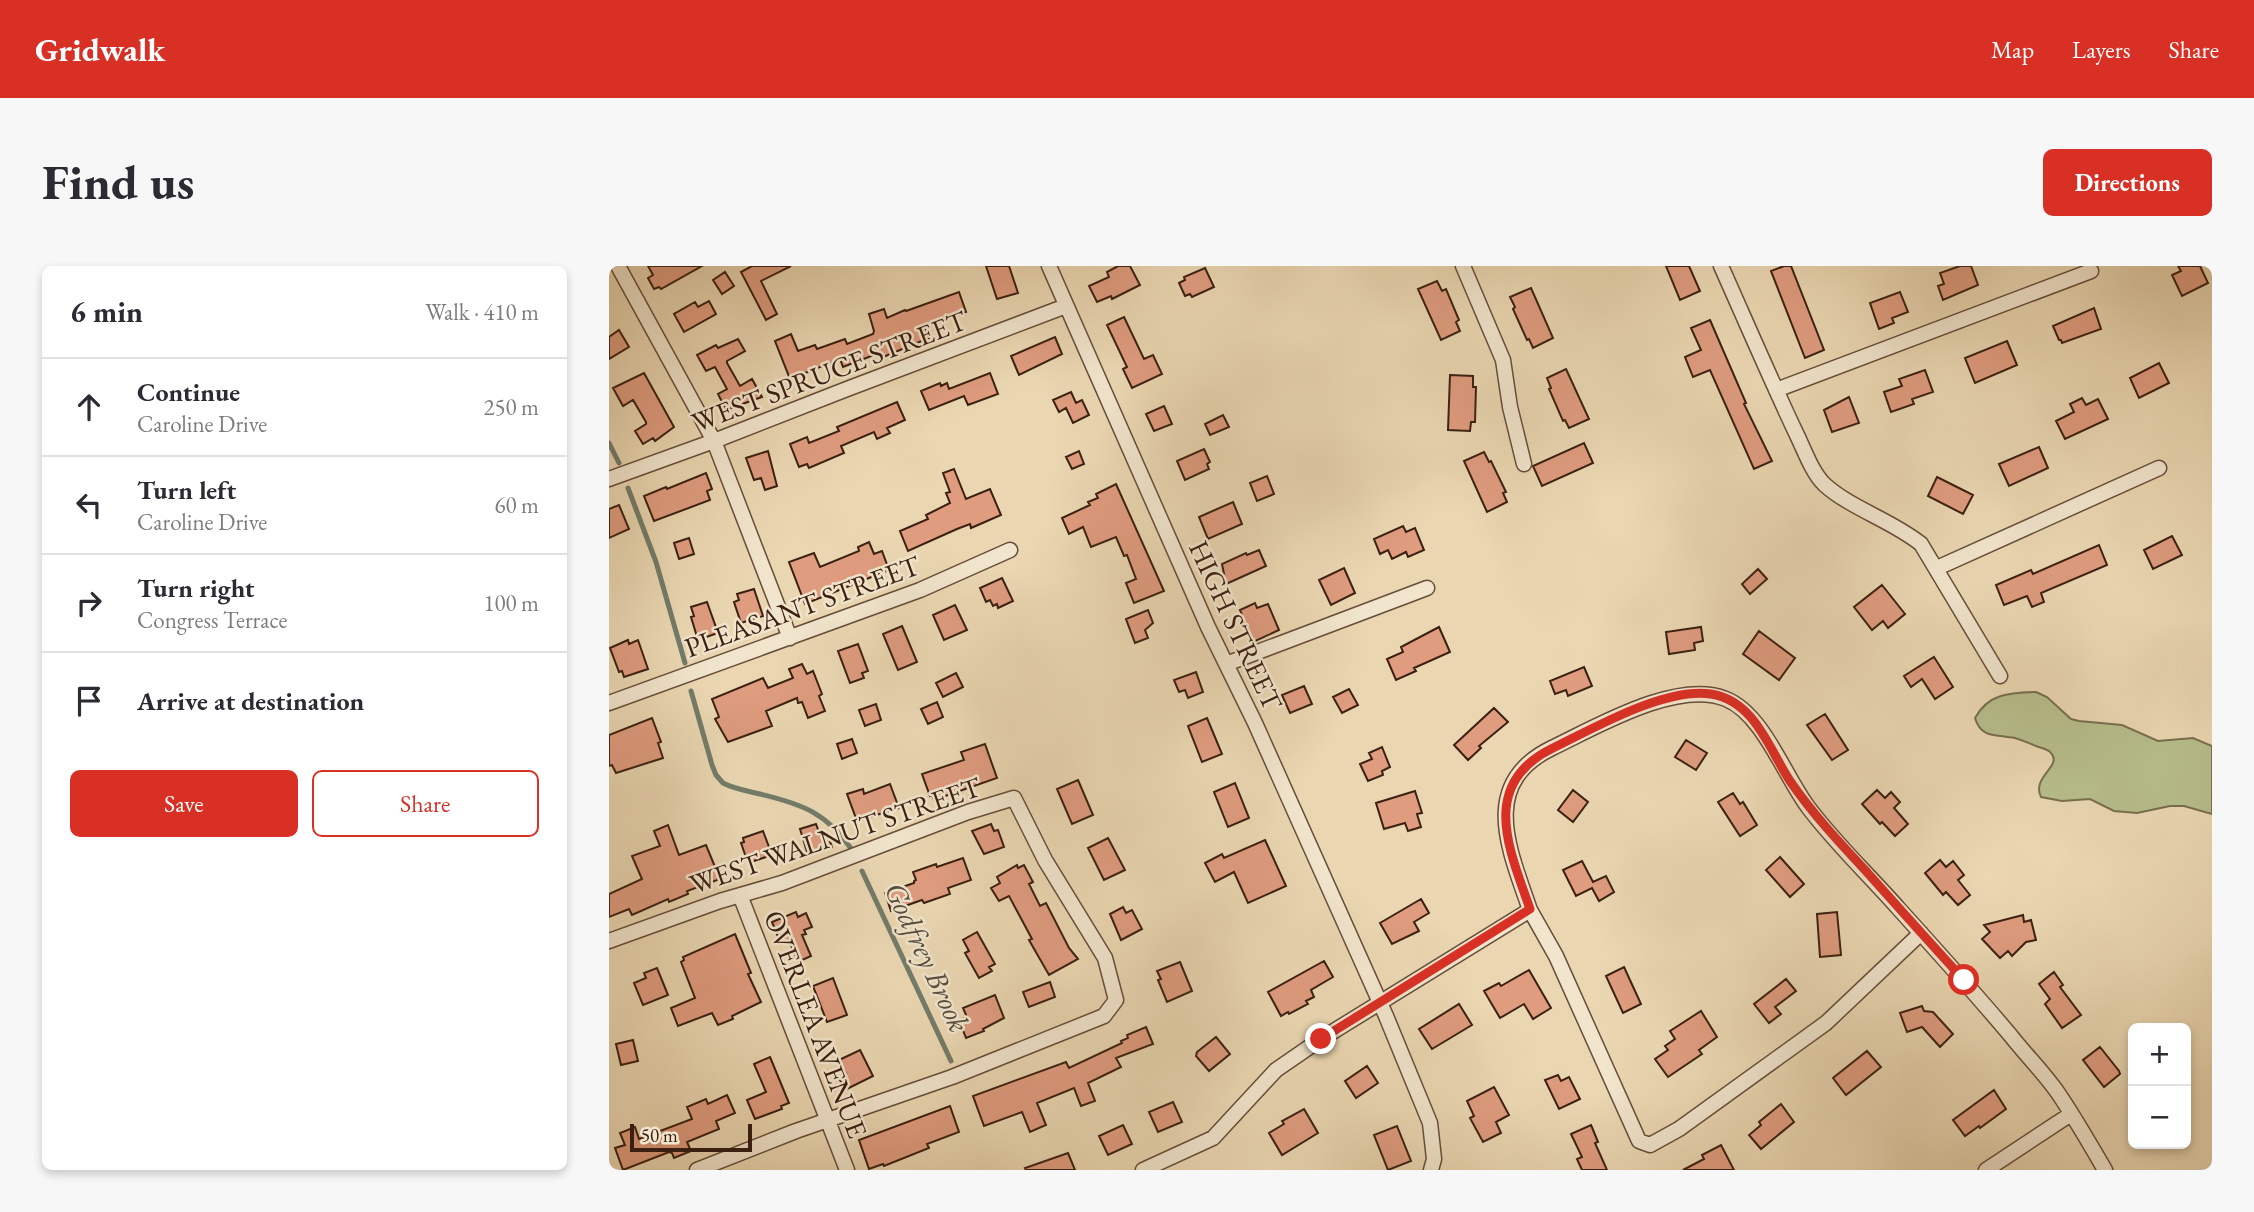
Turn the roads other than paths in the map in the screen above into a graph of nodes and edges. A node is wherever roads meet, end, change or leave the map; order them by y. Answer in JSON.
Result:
{"nodes":[{"id":1,"x":618,"y":266,"type":"edge"},
{"id":2,"x":1049,"y":266,"type":"edge"},
{"id":3,"x":1463,"y":266,"type":"edge"},
{"id":4,"x":1721,"y":266,"type":"edge"},
{"id":5,"x":2091,"y":271,"type":"dead end"},
{"id":6,"x":1066,"y":306,"type":"junction"},
{"id":7,"x":1776,"y":390,"type":"junction"},
{"id":8,"x":714,"y":441,"type":"junction"},
{"id":9,"x":1524,"y":464,"type":"dead end"},
{"id":10,"x":2159,"y":468,"type":"dead end"},
{"id":11,"x":609,"y":479,"type":"edge"},
{"id":12,"x":1010,"y":550,"type":"dead end"},
{"id":13,"x":1937,"y":568,"type":"junction"},
{"id":14,"x":1427,"y":588,"type":"dead end"},
{"id":15,"x":790,"y":638,"type":"junction"},
{"id":16,"x":1226,"y":664,"type":"junction"},
{"id":17,"x":2000,"y":676,"type":"dead end"},
{"id":18,"x":609,"y":703,"type":"edge"},
{"id":19,"x":740,"y":895,"type":"junction"},
{"id":20,"x":1530,"y":909,"type":"junction"},
{"id":21,"x":1921,"y":933,"type":"junction"},
{"id":22,"x":609,"y":942,"type":"edge"},
{"id":23,"x":1380,"y":1003,"type":"junction"},
{"id":24,"x":2071,"y":1114,"type":"junction"},
{"id":25,"x":828,"y":1120,"type":"junction"},
{"id":26,"x":697,"y":1170,"type":"edge"},
{"id":27,"x":847,"y":1170,"type":"edge"},
{"id":28,"x":1143,"y":1170,"type":"edge"},
{"id":29,"x":1431,"y":1170,"type":"edge"},
{"id":30,"x":1986,"y":1170,"type":"edge"},
{"id":31,"x":2105,"y":1170,"type":"edge"}],
"edges":[{"from":1,"to":8,"type":"street"},
{"from":2,"to":6,"type":"street","name":"HIGH STREET"},
{"from":3,"to":9,"type":"street"},
{"from":4,"to":7,"type":"street"},
{"from":5,"to":7,"type":"street"},
{"from":6,"to":8,"type":"street","name":"WEST SPRUCE STREET"},
{"from":6,"to":16,"type":"street","name":"HIGH STREET"},
{"from":7,"to":13,"type":"street"},
{"from":8,"to":11,"type":"street","name":"WEST SPRUCE STREET"},
{"from":8,"to":15,"type":"street"},
{"from":10,"to":13,"type":"street"},
{"from":12,"to":15,"type":"street","name":"PLEASANT STREET"},
{"from":13,"to":17,"type":"street"},
{"from":14,"to":16,"type":"street"},
{"from":15,"to":18,"type":"street","name":"PLEASANT STREET"},
{"from":16,"to":23,"type":"street","name":"HIGH STREET"},
{"from":19,"to":22,"type":"street","name":"WEST WALNUT STREET"},
{"from":19,"to":25,"type":"street","name":"OVERLEA AVENUE"},
{"from":19,"to":25,"type":"street","name":"WEST WALNUT STREET"},
{"from":20,"to":21,"type":"street"},
{"from":20,"to":21,"type":"street"},
{"from":20,"to":23,"type":"street"},
{"from":21,"to":24,"type":"street"},
{"from":23,"to":28,"type":"street"},
{"from":23,"to":29,"type":"street","name":"HIGH STREET"},
{"from":24,"to":30,"type":"street"},
{"from":24,"to":31,"type":"street"},
{"from":25,"to":26,"type":"street"},
{"from":25,"to":27,"type":"street","name":"OVERLEA AVENUE"}]}
